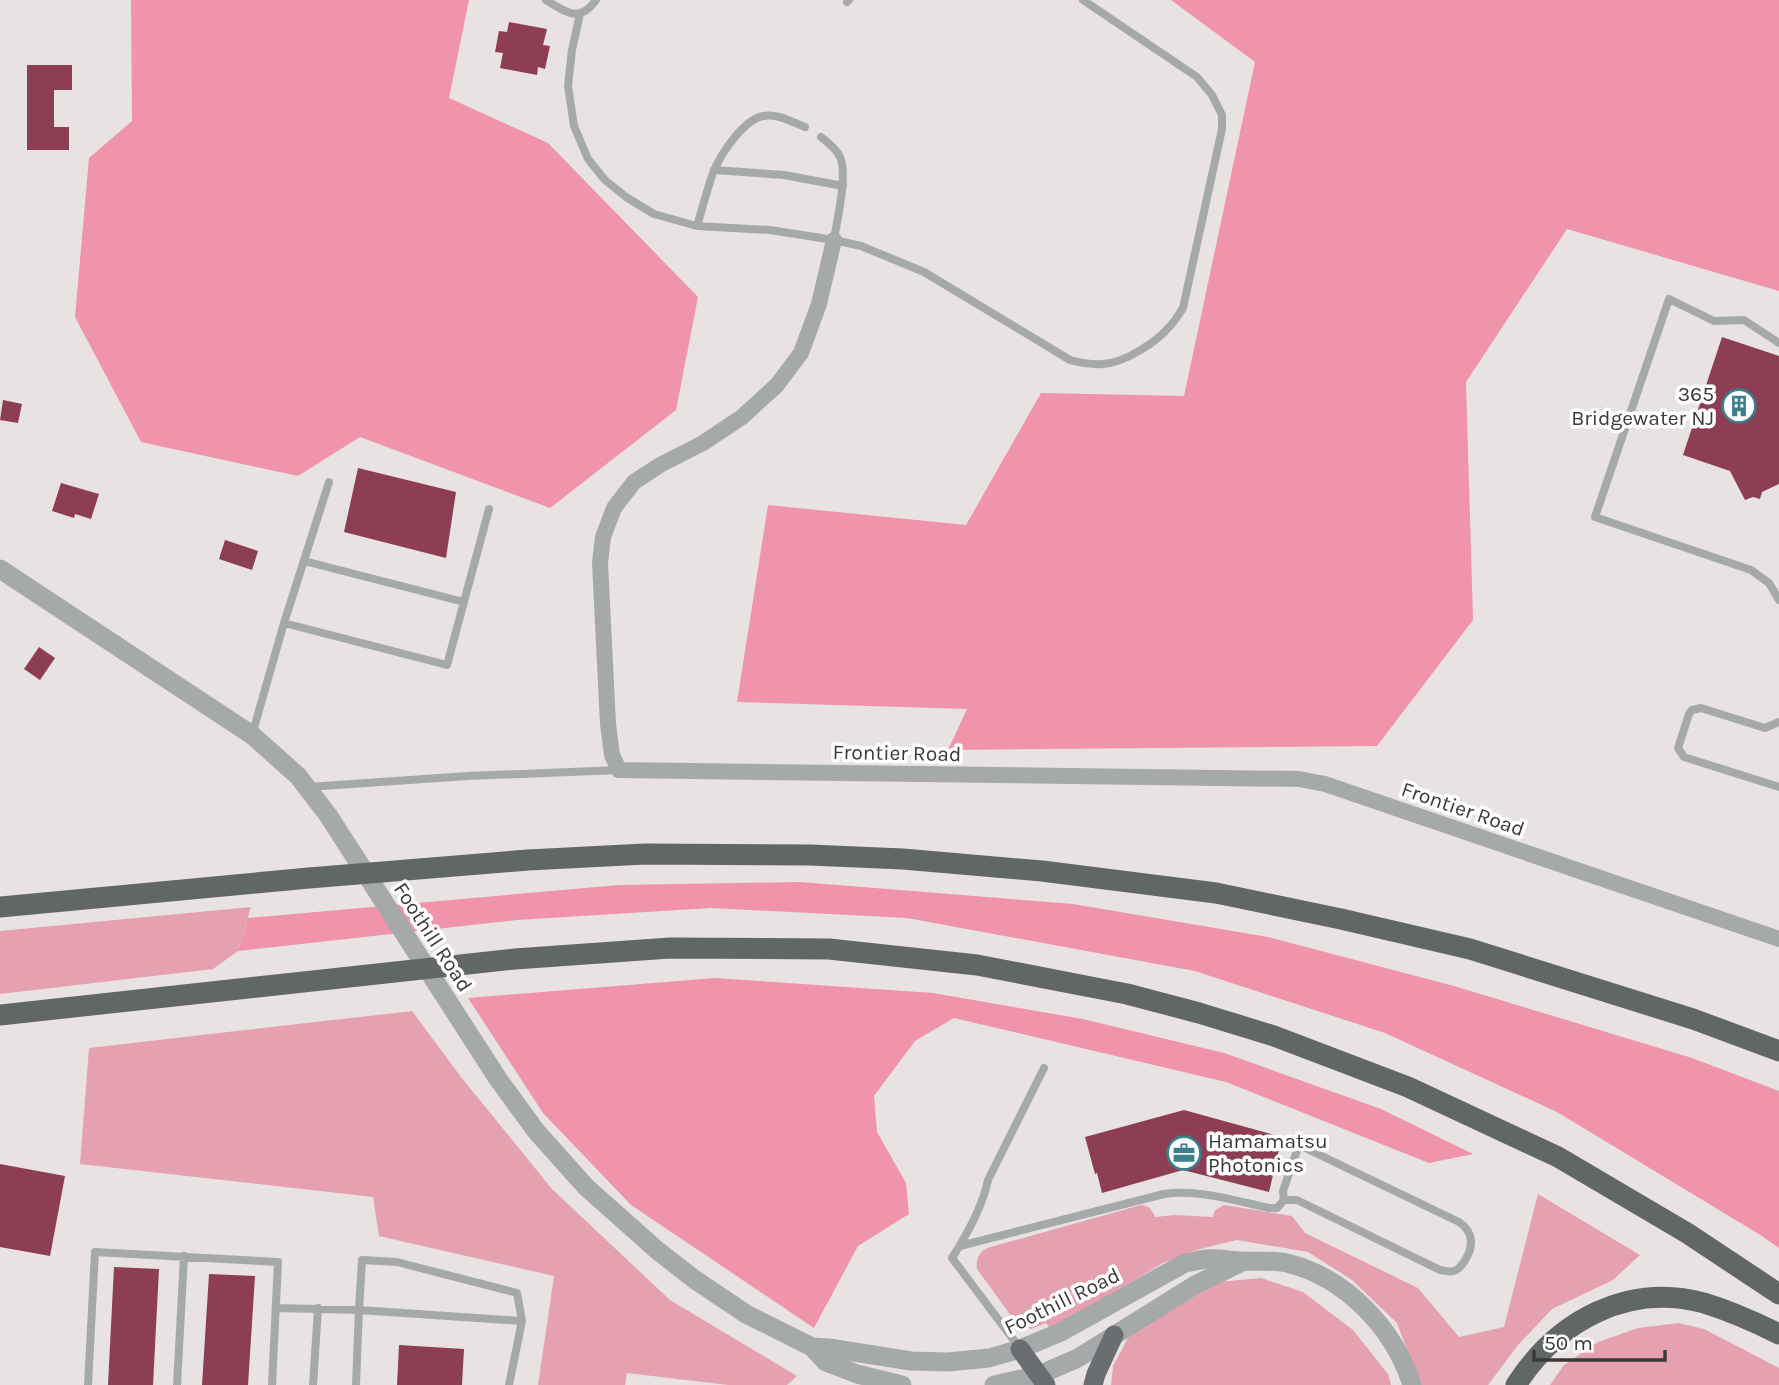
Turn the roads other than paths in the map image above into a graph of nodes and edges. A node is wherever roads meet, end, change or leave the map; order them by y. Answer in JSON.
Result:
{"nodes":[{"id":1,"x":546,"y":0,"type":"edge"},
{"id":2,"x":596,"y":0,"type":"edge"},
{"id":3,"x":1083,"y":0,"type":"edge"},
{"id":4,"x":580,"y":14,"type":"junction"},
{"id":5,"x":805,"y":127,"type":"dead end"},
{"id":6,"x":821,"y":137,"type":"dead end"},
{"id":7,"x":714,"y":170,"type":"junction"},
{"id":8,"x":843,"y":186,"type":"junction"},
{"id":9,"x":697,"y":226,"type":"junction"},
{"id":10,"x":834,"y":240,"type":"junction"},
{"id":11,"x":1779,"y":343,"type":"edge"},
{"id":12,"x":330,"y":482,"type":"dead end"},
{"id":13,"x":489,"y":509,"type":"dead end"},
{"id":14,"x":304,"y":561,"type":"junction"},
{"id":15,"x":0,"y":569,"type":"edge"},
{"id":16,"x":1779,"y":600,"type":"edge"},
{"id":17,"x":464,"y":602,"type":"junction"},
{"id":18,"x":284,"y":623,"type":"junction"},
{"id":19,"x":1779,"y":722,"type":"edge"},
{"id":20,"x":252,"y":735,"type":"junction"},
{"id":21,"x":619,"y":770,"type":"junction"},
{"id":22,"x":308,"y":787,"type":"junction"},
{"id":23,"x":1779,"y":787,"type":"edge"},
{"id":24,"x":0,"y":907,"type":"edge"},
{"id":25,"x":1779,"y":939,"type":"edge"},
{"id":26,"x":0,"y":1015,"type":"edge"},
{"id":27,"x":1779,"y":1051,"type":"edge"},
{"id":28,"x":1044,"y":1068,"type":"dead end"},
{"id":29,"x":1284,"y":1200,"type":"junction"},
{"id":30,"x":960,"y":1246,"type":"junction"},
{"id":31,"x":184,"y":1256,"type":"junction"},
{"id":32,"x":1242,"y":1261,"type":"junction"},
{"id":33,"x":1779,"y":1294,"type":"edge"},
{"id":34,"x":276,"y":1308,"type":"junction"},
{"id":35,"x":318,"y":1308,"type":"junction"},
{"id":36,"x":359,"y":1310,"type":"junction"},
{"id":37,"x":522,"y":1321,"type":"junction"},
{"id":38,"x":1779,"y":1334,"type":"edge"},
{"id":39,"x":1114,"y":1335,"type":"junction"},
{"id":40,"x":812,"y":1347,"type":"junction"},
{"id":41,"x":1020,"y":1349,"type":"junction"},
{"id":42,"x":1043,"y":1380,"type":"edge"},
{"id":43,"x":88,"y":1385,"type":"edge"},
{"id":44,"x":177,"y":1385,"type":"edge"},
{"id":45,"x":272,"y":1385,"type":"edge"},
{"id":46,"x":313,"y":1385,"type":"edge"},
{"id":47,"x":356,"y":1385,"type":"edge"},
{"id":48,"x":509,"y":1385,"type":"edge"},
{"id":49,"x":902,"y":1385,"type":"edge"},
{"id":50,"x":994,"y":1385,"type":"edge"},
{"id":51,"x":1093,"y":1385,"type":"edge"},
{"id":52,"x":1412,"y":1385,"type":"edge"},
{"id":53,"x":1516,"y":1385,"type":"edge"}],
"edges":[{"from":1,"to":4,"type":"lane"},
{"from":2,"to":4,"type":"lane"},
{"from":3,"to":10,"type":"lane"},
{"from":4,"to":9,"type":"lane"},
{"from":5,"to":7,"type":"lane"},
{"from":6,"to":8,"type":"lane"},
{"from":7,"to":8,"type":"lane"},
{"from":7,"to":9,"type":"lane"},
{"from":8,"to":10,"type":"lane"},
{"from":9,"to":10,"type":"lane"},
{"from":10,"to":21,"type":"street"},
{"from":11,"to":16,"type":"lane"},
{"from":12,"to":14,"type":"lane"},
{"from":13,"to":17,"type":"lane"},
{"from":14,"to":17,"type":"lane"},
{"from":14,"to":18,"type":"lane"},
{"from":15,"to":20,"type":"street","name":"Foothill Road"},
{"from":17,"to":18,"type":"lane"},
{"from":18,"to":20,"type":"lane"},
{"from":19,"to":23,"type":"lane"},
{"from":20,"to":22,"type":"street","name":"Foothill Road"},
{"from":21,"to":22,"type":"lane"},
{"from":21,"to":25,"type":"street","name":"Frontier Road"},
{"from":22,"to":40,"type":"street","name":"Foothill Road"},
{"from":24,"to":27,"type":"highway"},
{"from":26,"to":33,"type":"highway"},
{"from":28,"to":30,"type":"lane"},
{"from":29,"to":29,"type":"lane"},
{"from":29,"to":30,"type":"lane"},
{"from":30,"to":41,"type":"lane"},
{"from":31,"to":34,"type":"lane"},
{"from":31,"to":43,"type":"lane"},
{"from":31,"to":44,"type":"lane"},
{"from":32,"to":39,"type":"street","name":"Foothill Road"},
{"from":32,"to":41,"type":"street","name":"Foothill Road"},
{"from":32,"to":52,"type":"street","name":"Foothill Road"},
{"from":34,"to":35,"type":"lane"},
{"from":34,"to":45,"type":"lane"},
{"from":35,"to":36,"type":"lane"},
{"from":35,"to":46,"type":"lane"},
{"from":36,"to":37,"type":"lane"},
{"from":36,"to":37,"type":"lane"},
{"from":36,"to":47,"type":"lane"},
{"from":37,"to":48,"type":"lane"},
{"from":38,"to":53,"type":"highway"},
{"from":39,"to":42,"type":"street","name":"Foothill Road"},
{"from":39,"to":51,"type":"highway"},
{"from":40,"to":41,"type":"street","name":"Foothill Road"},
{"from":40,"to":49,"type":"street","name":"Foothill Road"},
{"from":41,"to":42,"type":"highway"},
{"from":42,"to":50,"type":"street","name":"Foothill Road"}]}
